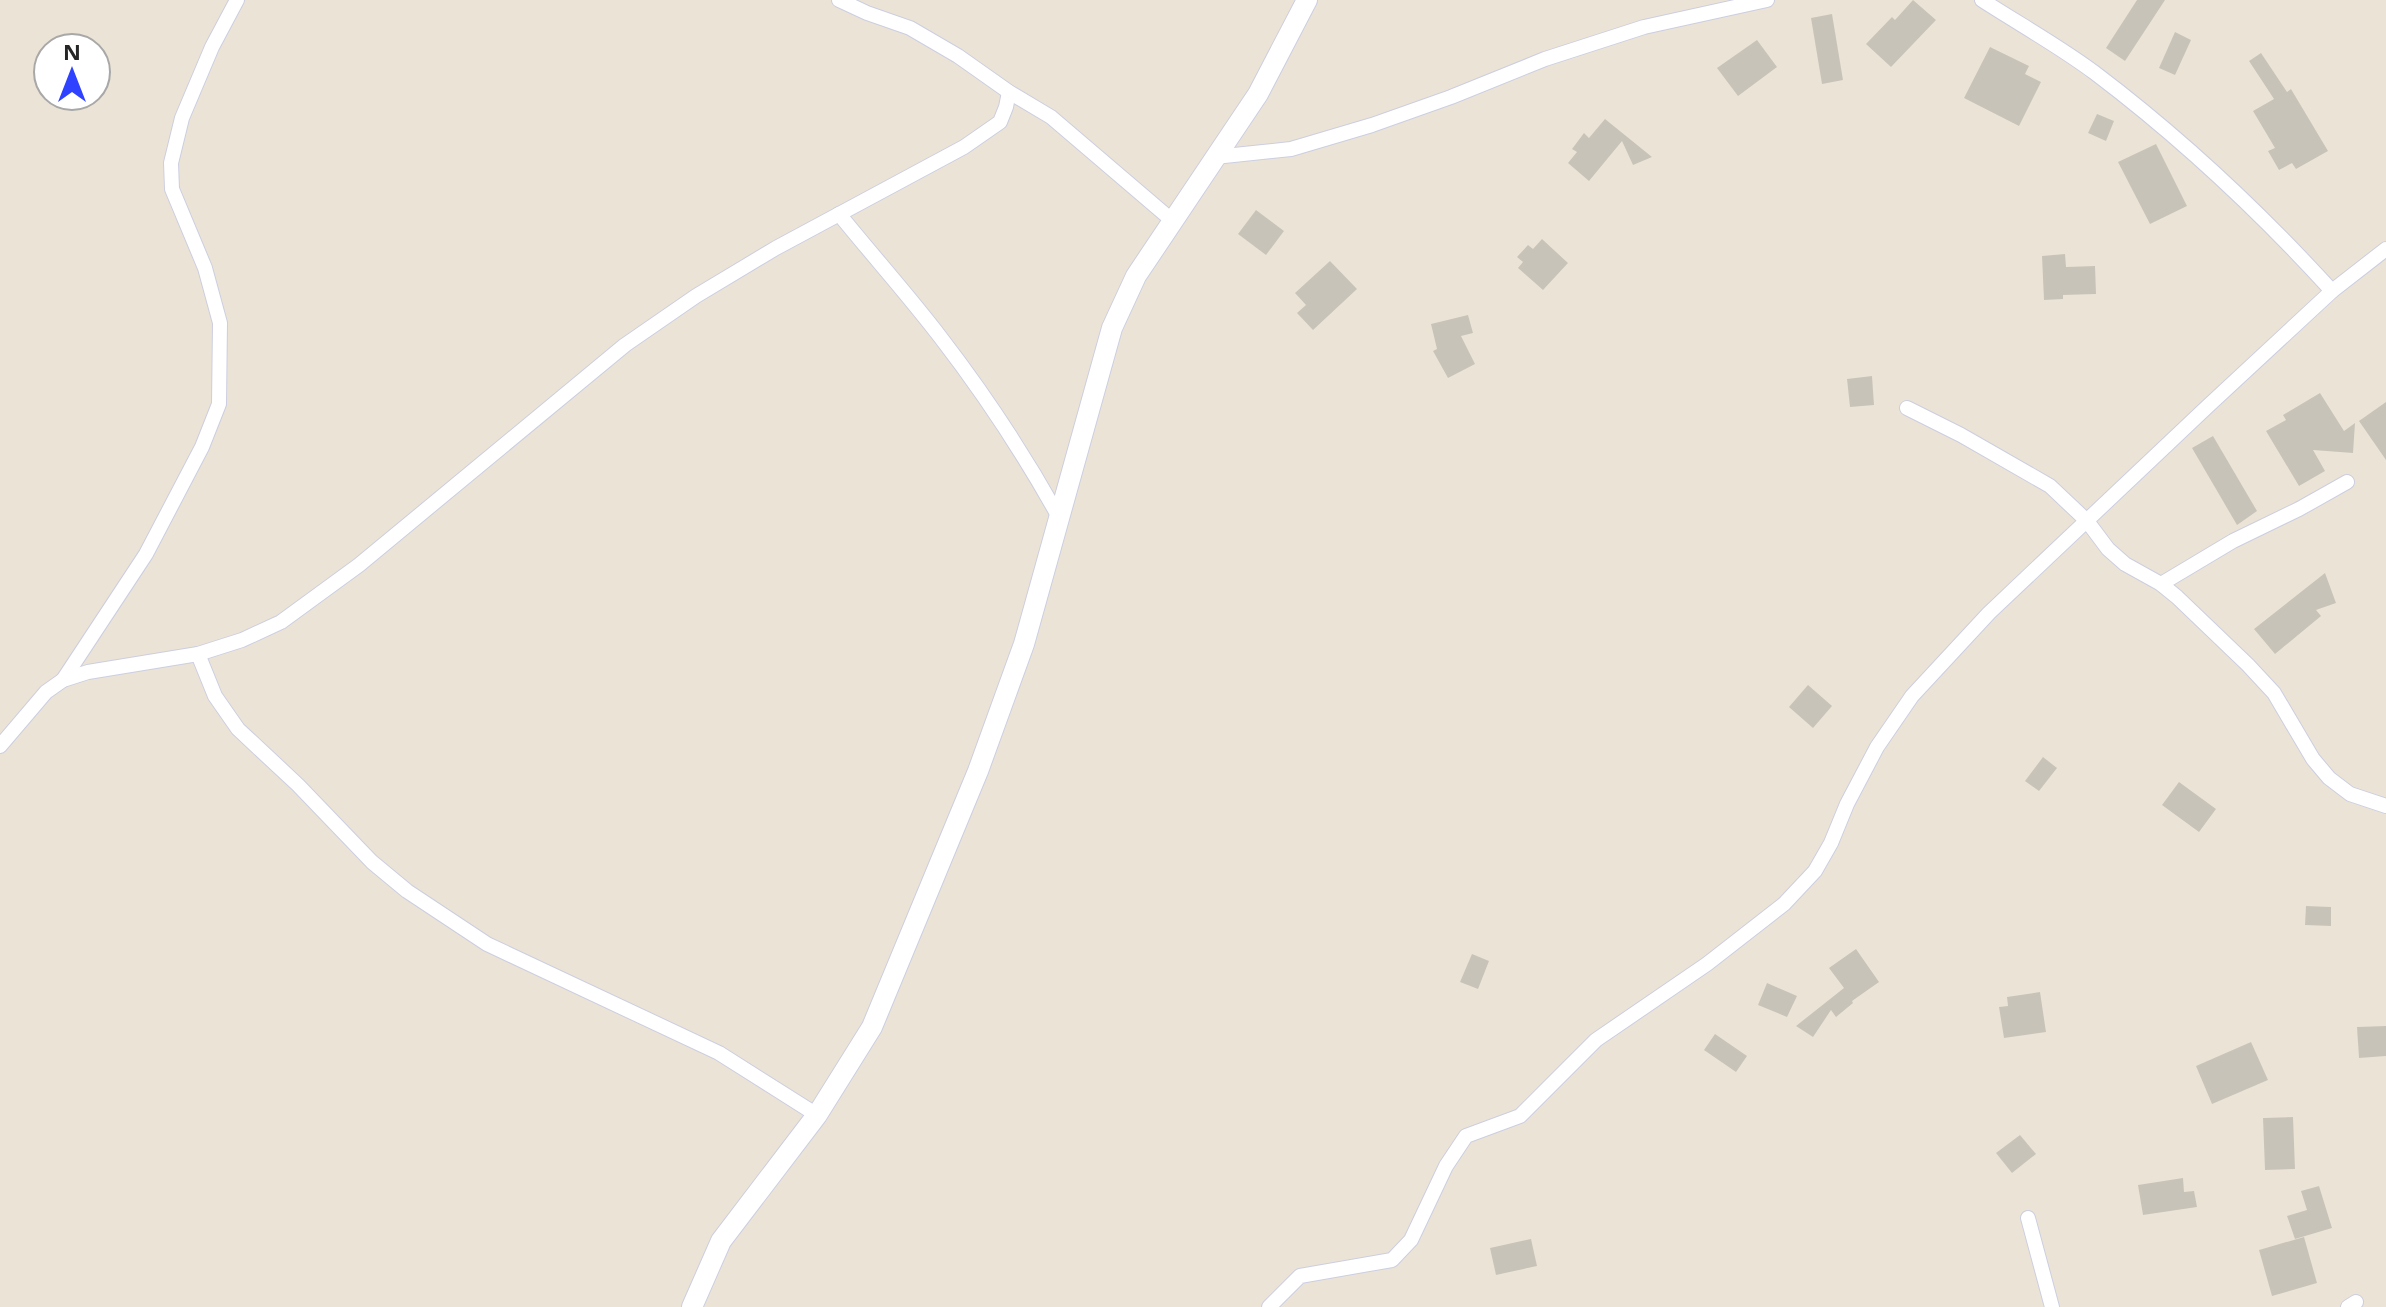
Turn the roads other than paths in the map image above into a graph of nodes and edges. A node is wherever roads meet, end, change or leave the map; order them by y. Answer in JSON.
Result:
{"nodes":[{"id":1,"x":237,"y":0,"type":"edge"},
{"id":2,"x":839,"y":0,"type":"edge"},
{"id":3,"x":1307,"y":0,"type":"edge"},
{"id":4,"x":1767,"y":0,"type":"edge"},
{"id":5,"x":1982,"y":0,"type":"edge"},
{"id":6,"x":1009,"y":92,"type":"junction"},
{"id":7,"x":1215,"y":157,"type":"junction"},
{"id":8,"x":839,"y":214,"type":"junction"},
{"id":9,"x":1174,"y":222,"type":"junction"},
{"id":10,"x":2386,"y":249,"type":"edge"},
{"id":11,"x":2332,"y":291,"type":"junction"},
{"id":12,"x":1907,"y":408,"type":"dead end"},
{"id":13,"x":2347,"y":482,"type":"dead end"},
{"id":14,"x":1060,"y":519,"type":"junction"},
{"id":15,"x":2087,"y":521,"type":"junction"},
{"id":16,"x":2161,"y":584,"type":"junction"},
{"id":17,"x":198,"y":654,"type":"junction"},
{"id":18,"x":63,"y":680,"type":"junction"},
{"id":19,"x":0,"y":746,"type":"edge"},
{"id":20,"x":2386,"y":806,"type":"edge"},
{"id":21,"x":817,"y":1115,"type":"junction"},
{"id":22,"x":2028,"y":1218,"type":"dead end"},
{"id":23,"x":692,"y":1307,"type":"edge"},
{"id":24,"x":1269,"y":1307,"type":"edge"},
{"id":25,"x":2052,"y":1307,"type":"edge"}],
"edges":[{"from":1,"to":18,"type":"street"},
{"from":2,"to":6,"type":"street"},
{"from":3,"to":7,"type":"main road"},
{"from":4,"to":7,"type":"street"},
{"from":5,"to":11,"type":"street"},
{"from":6,"to":8,"type":"street"},
{"from":6,"to":9,"type":"street"},
{"from":7,"to":9,"type":"main road"},
{"from":8,"to":14,"type":"street"},
{"from":8,"to":17,"type":"street"},
{"from":9,"to":14,"type":"main road"},
{"from":10,"to":11,"type":"street"},
{"from":11,"to":15,"type":"street"},
{"from":12,"to":15,"type":"street"},
{"from":13,"to":16,"type":"street"},
{"from":14,"to":21,"type":"main road"},
{"from":15,"to":16,"type":"street"},
{"from":15,"to":24,"type":"street"},
{"from":16,"to":20,"type":"street"},
{"from":17,"to":18,"type":"street"},
{"from":17,"to":21,"type":"street"},
{"from":18,"to":19,"type":"street"},
{"from":21,"to":23,"type":"main road"},
{"from":22,"to":25,"type":"street"}]}
